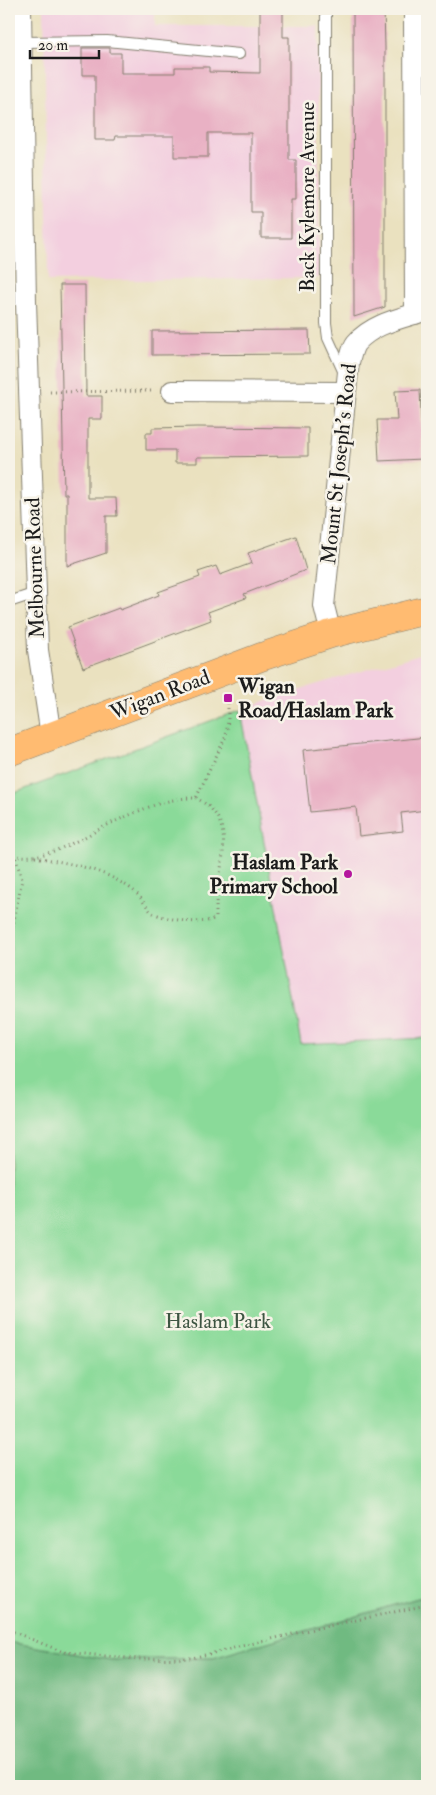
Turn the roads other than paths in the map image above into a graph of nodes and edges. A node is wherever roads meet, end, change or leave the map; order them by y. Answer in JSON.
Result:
{"nodes":[{"id":1,"x":20,"y":9,"type":"edge"},
{"id":2,"x":326,"y":9,"type":"edge"},
{"id":3,"x":414,"y":9,"type":"edge"},
{"id":4,"x":21,"y":42,"type":"junction"},
{"id":5,"x":239,"y":54,"type":"dead end"},
{"id":6,"x":17,"y":302,"type":"edge"},
{"id":7,"x":421,"y":312,"type":"edge"},
{"id":8,"x":346,"y":386,"type":"junction"},
{"id":9,"x":172,"y":391,"type":"road end"},
{"id":10,"x":36,"y":593,"type":"junction"},
{"id":11,"x":9,"y":602,"type":"edge"},
{"id":12,"x":427,"y":610,"type":"edge"},
{"id":13,"x":331,"y":634,"type":"junction"},
{"id":14,"x":51,"y":736,"type":"junction"},
{"id":15,"x":9,"y":752,"type":"edge"}],
"edges":[{"from":1,"to":4,"type":"street","name":"Melbourne Road"},
{"from":2,"to":8,"type":"lane","name":"Back Kylemore Avenue"},
{"from":3,"to":7,"type":"street"},
{"from":4,"to":5,"type":"lane"},
{"from":4,"to":6,"type":"street","name":"Melbourne Road"},
{"from":6,"to":10,"type":"street","name":"Melbourne Road"},
{"from":7,"to":8,"type":"street","name":"Mount St Joseph's Road"},
{"from":8,"to":9,"type":"street"},
{"from":8,"to":13,"type":"street","name":"Mount St Joseph's Road"},
{"from":10,"to":11,"type":"lane"},
{"from":10,"to":14,"type":"street","name":"Melbourne Road"},
{"from":12,"to":13,"type":"main road","name":"Wigan Road"},
{"from":13,"to":14,"type":"main road","name":"Wigan Road"},
{"from":14,"to":15,"type":"main road","name":"Wigan Road"}]}
